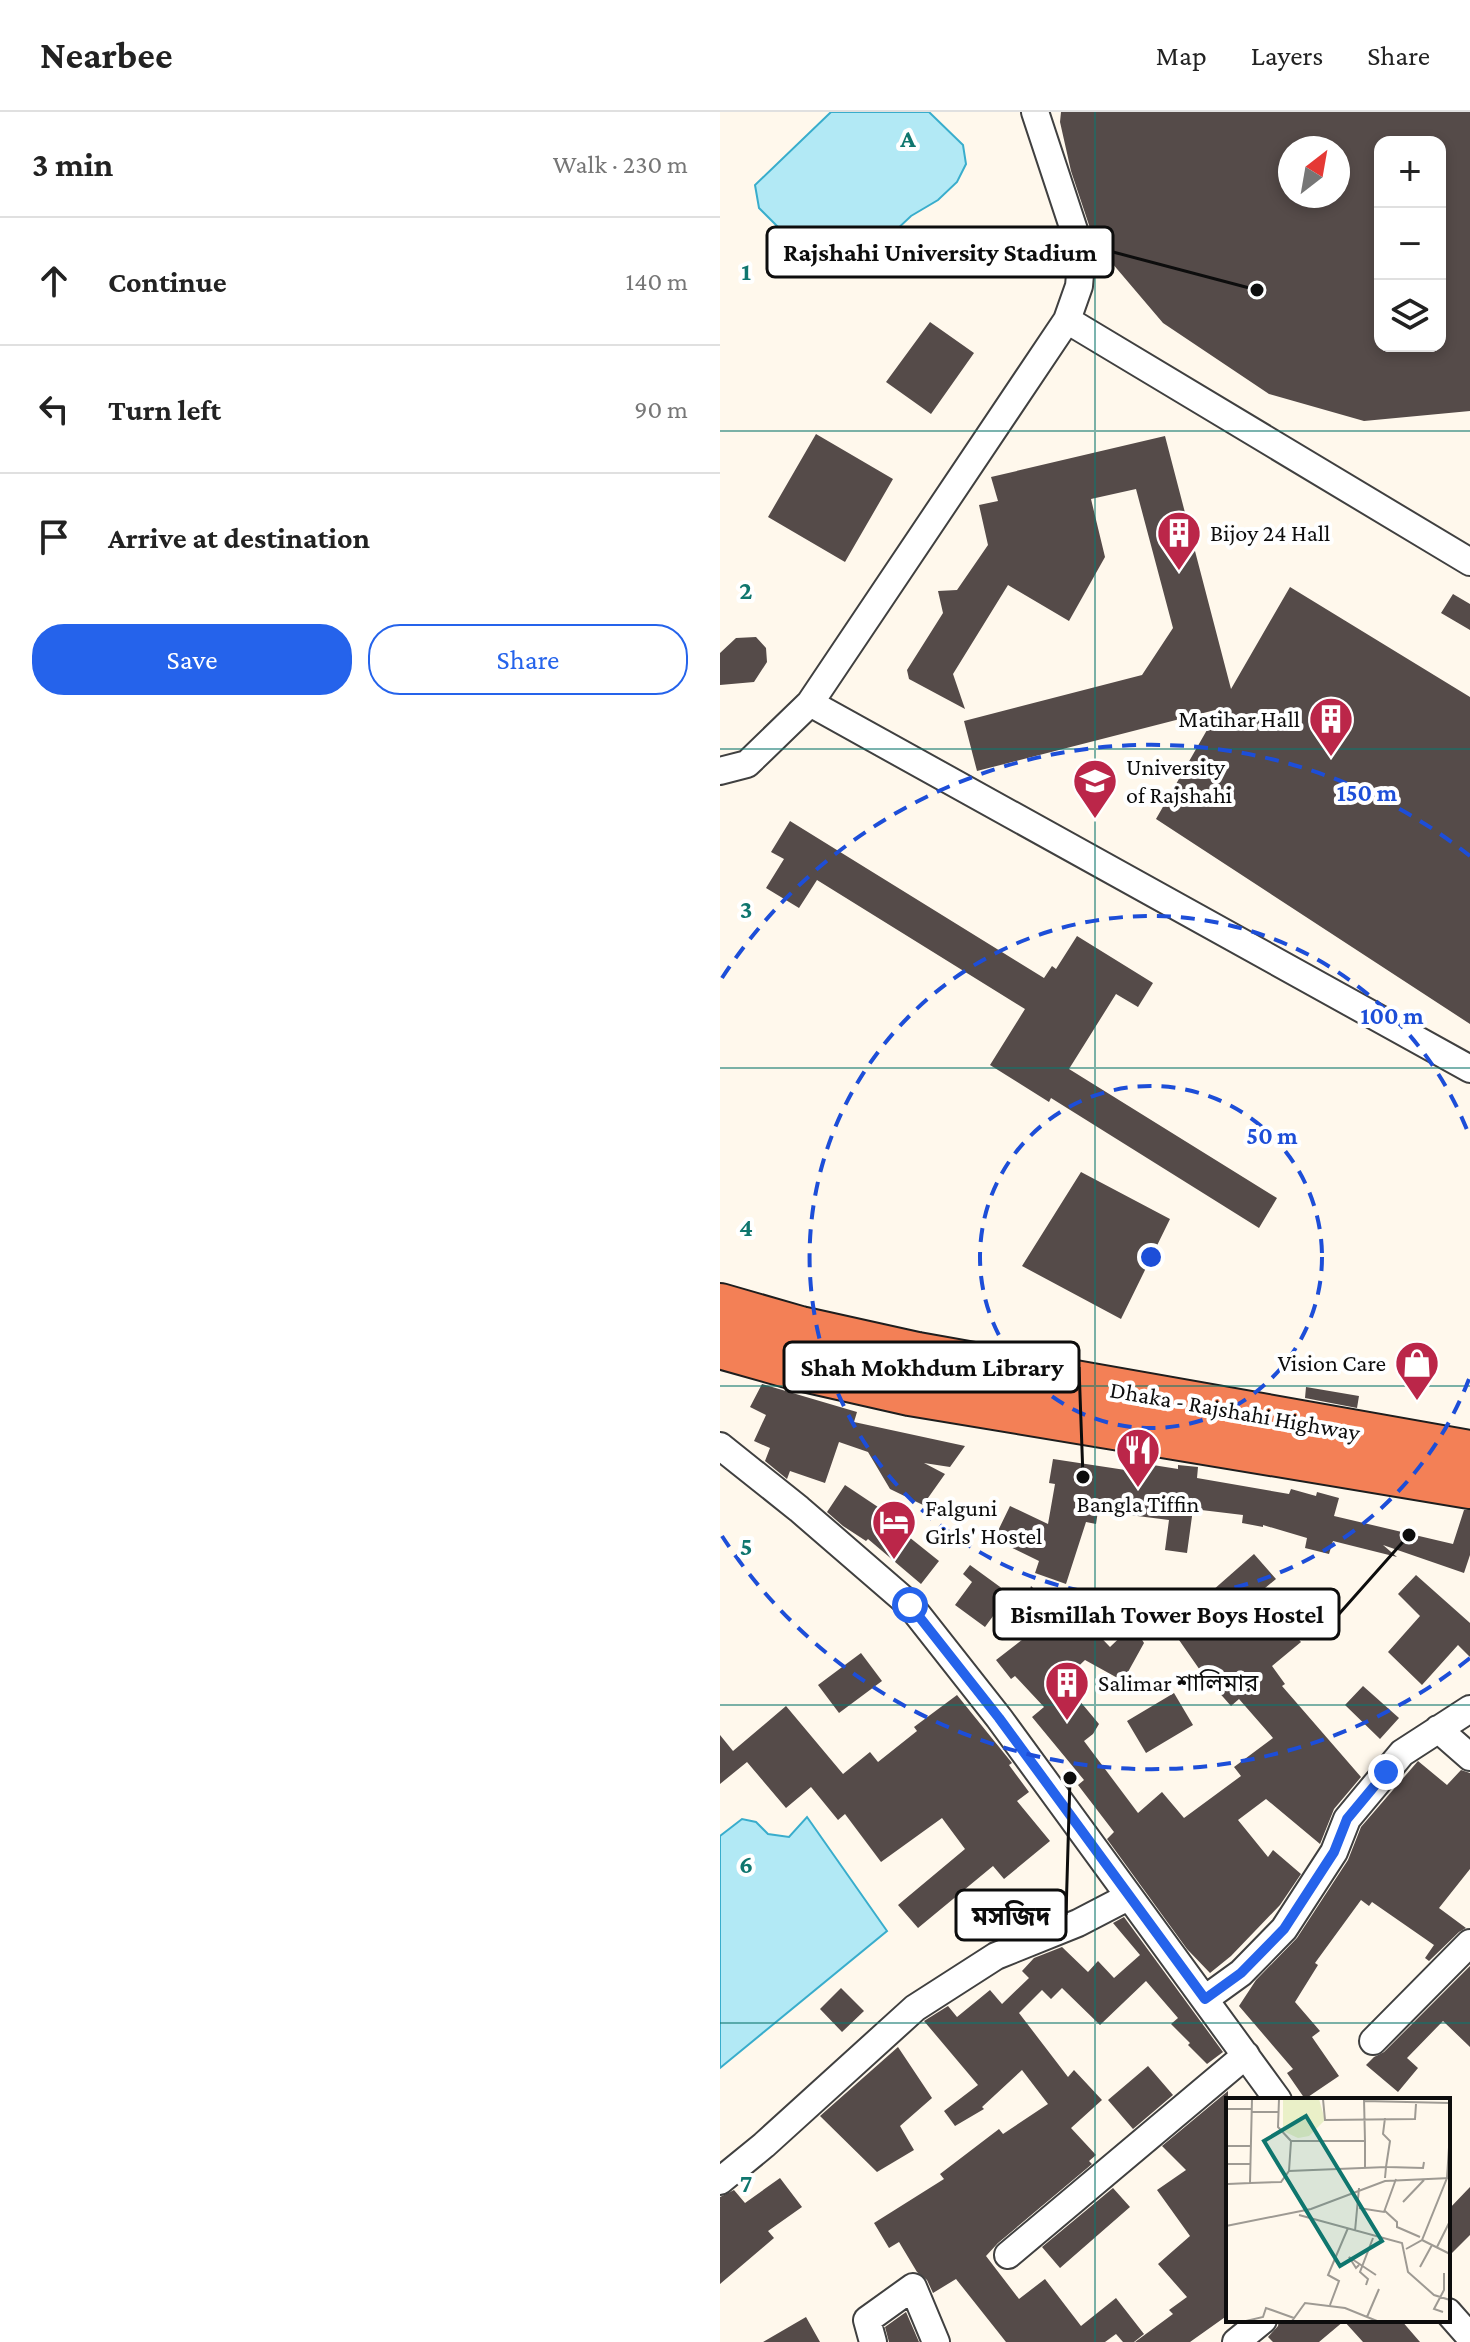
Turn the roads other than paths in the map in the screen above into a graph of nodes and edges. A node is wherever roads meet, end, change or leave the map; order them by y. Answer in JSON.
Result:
{"nodes":[{"id":1,"x":1035,"y":112,"type":"edge"},
{"id":2,"x":1067,"y":320,"type":"junction"},
{"id":3,"x":1470,"y":562,"type":"edge"},
{"id":4,"x":810,"y":703,"type":"junction"},
{"id":5,"x":720,"y":771,"type":"edge"},
{"id":6,"x":1470,"y":1069,"type":"edge"},
{"id":7,"x":720,"y":1306,"type":"edge"},
{"id":8,"x":720,"y":1346,"type":"edge"},
{"id":9,"x":720,"y":1446,"type":"edge"},
{"id":10,"x":1470,"y":1453,"type":"edge"},
{"id":11,"x":1470,"y":1486,"type":"edge"},
{"id":12,"x":1470,"y":1709,"type":"edge"},
{"id":13,"x":1438,"y":1729,"type":"junction"},
{"id":14,"x":1470,"y":1757,"type":"edge"},
{"id":15,"x":1128,"y":1897,"type":"junction"},
{"id":16,"x":1470,"y":1943,"type":"edge"},
{"id":17,"x":1205,"y":1999,"type":"junction"},
{"id":18,"x":1373,"y":2041,"type":"dead end"},
{"id":19,"x":1246,"y":2055,"type":"junction"},
{"id":20,"x":1277,"y":2098,"type":"edge"},
{"id":21,"x":720,"y":2181,"type":"edge"},
{"id":22,"x":1008,"y":2255,"type":"dead end"},
{"id":23,"x":1450,"y":2314,"type":"edge"},
{"id":24,"x":1470,"y":2337,"type":"edge"},
{"id":25,"x":873,"y":2342,"type":"edge"},
{"id":26,"x":936,"y":2342,"type":"edge"}],
"edges":[{"from":1,"to":2,"type":"street"},
{"from":2,"to":3,"type":"street"},
{"from":2,"to":4,"type":"street"},
{"from":4,"to":5,"type":"street"},
{"from":4,"to":6,"type":"street"},
{"from":7,"to":10,"type":"highway","name":"Dhaka - Rajshahi Highway"},
{"from":8,"to":11,"type":"highway","name":"Dhaka - Rajshahi Highway"},
{"from":9,"to":15,"type":"street"},
{"from":12,"to":13,"type":"street"},
{"from":13,"to":14,"type":"street"},
{"from":13,"to":17,"type":"street"},
{"from":15,"to":17,"type":"street"},
{"from":15,"to":21,"type":"street"},
{"from":16,"to":18,"type":"street"},
{"from":17,"to":19,"type":"street"},
{"from":19,"to":20,"type":"street"},
{"from":19,"to":22,"type":"street"},
{"from":23,"to":24,"type":"street"},
{"from":25,"to":26,"type":"street"}]}
